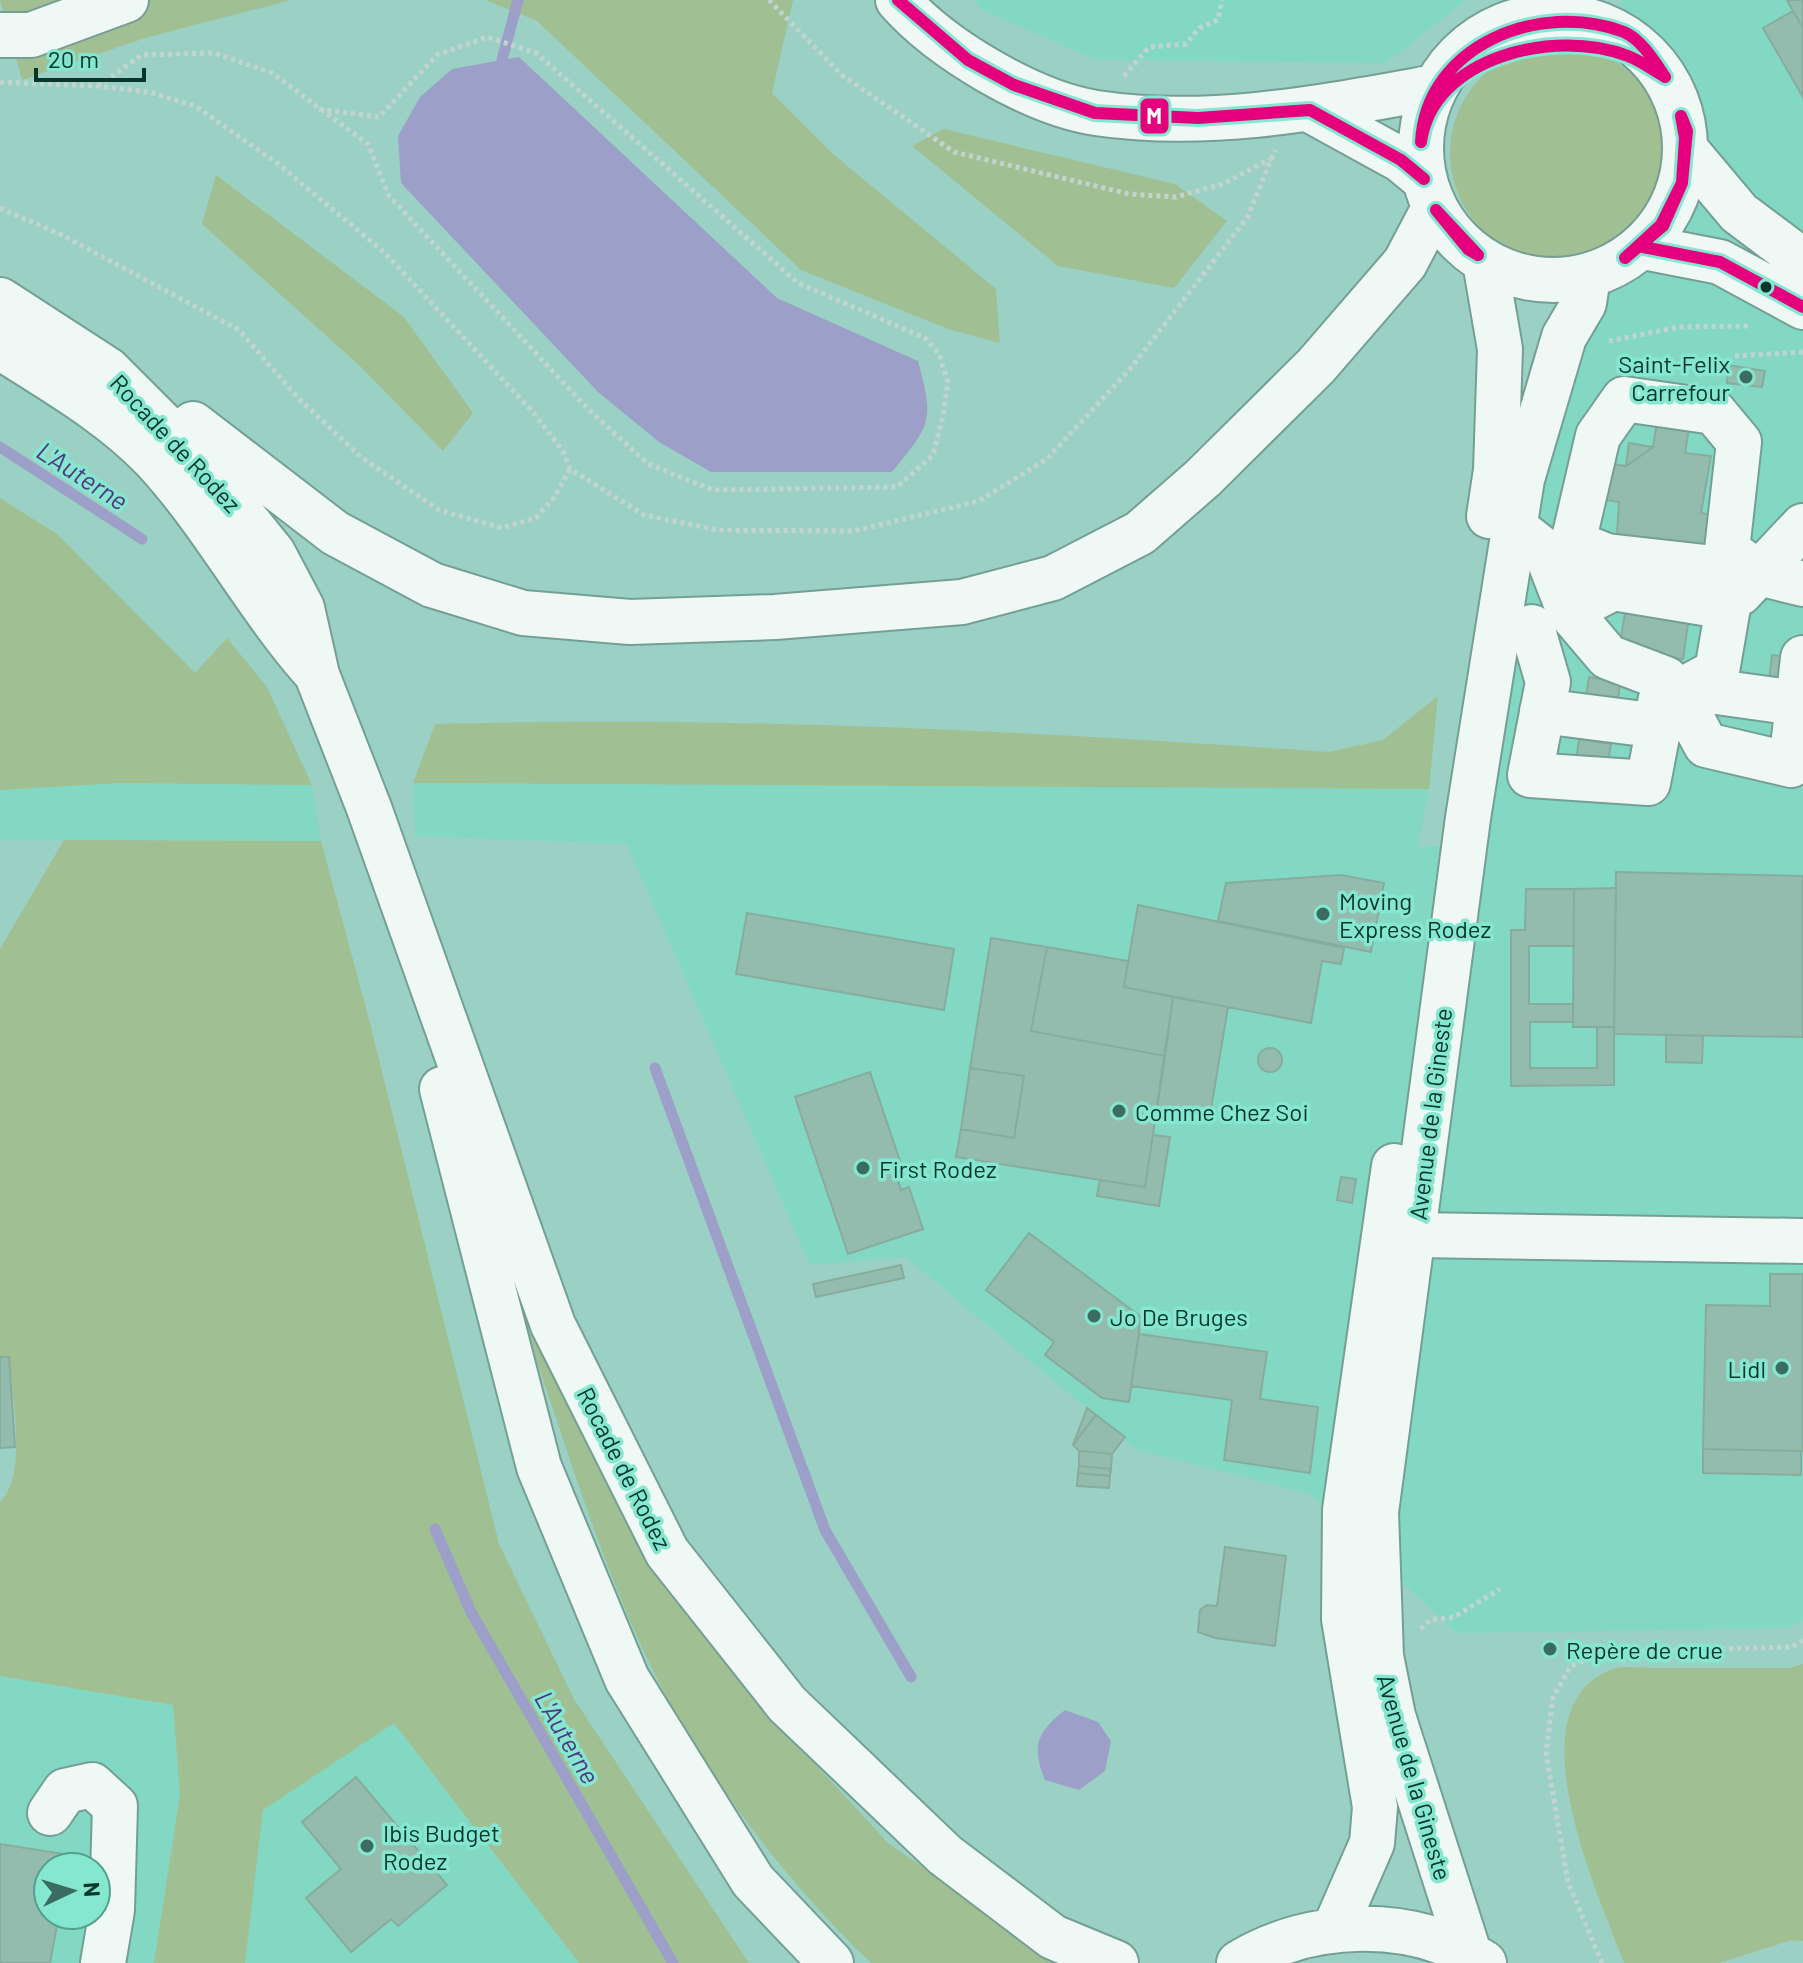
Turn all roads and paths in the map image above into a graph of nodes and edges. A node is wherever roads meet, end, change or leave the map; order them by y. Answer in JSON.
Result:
{"nodes":[{"id":1,"x":126,"y":0,"type":"edge"},
{"id":2,"x":769,"y":0,"type":"edge"},
{"id":3,"x":898,"y":0,"type":"edge"},
{"id":4,"x":1222,"y":0,"type":"edge"},
{"id":5,"x":1536,"y":8,"type":"edge"},
{"id":6,"x":1624,"y":16,"type":"edge"},
{"id":7,"x":0,"y":35,"type":"edge"},
{"id":8,"x":1119,"y":81,"type":"dead end"},
{"id":9,"x":0,"y":82,"type":"edge"},
{"id":10,"x":98,"y":86,"type":"junction"},
{"id":11,"x":1435,"y":87,"type":"junction"},
{"id":12,"x":317,"y":109,"type":"junction"},
{"id":13,"x":1292,"y":112,"type":"junction"},
{"id":14,"x":1686,"y":150,"type":"junction"},
{"id":15,"x":1275,"y":157,"type":"junction"},
{"id":16,"x":1429,"y":193,"type":"junction"},
{"id":17,"x":0,"y":208,"type":"edge"},
{"id":18,"x":1643,"y":247,"type":"junction"},
{"id":19,"x":1803,"y":261,"type":"edge"},
{"id":20,"x":1485,"y":262,"type":"junction"},
{"id":21,"x":1588,"y":276,"type":"junction"},
{"id":22,"x":0,"y":300,"type":"edge"},
{"id":23,"x":1803,"y":307,"type":"edge"},
{"id":24,"x":1755,"y":326,"type":"dead end"},
{"id":25,"x":1601,"y":342,"type":"dead end"},
{"id":26,"x":0,"y":347,"type":"edge"},
{"id":27,"x":1803,"y":352,"type":"edge"},
{"id":28,"x":1735,"y":356,"type":"dead end"},
{"id":29,"x":108,"y":370,"type":"junction"},
{"id":30,"x":570,"y":469,"type":"junction"},
{"id":31,"x":1803,"y":526,"type":"edge"},
{"id":32,"x":1514,"y":527,"type":"junction"},
{"id":33,"x":1607,"y":556,"type":"junction"},
{"id":34,"x":1759,"y":573,"type":"junction"},
{"id":35,"x":1803,"y":584,"type":"edge"},
{"id":36,"x":1728,"y":607,"type":"junction"},
{"id":37,"x":1550,"y":619,"type":"junction"},
{"id":38,"x":1493,"y":652,"type":"junction"},
{"id":39,"x":1803,"y":658,"type":"edge"},
{"id":40,"x":317,"y":675,"type":"junction"},
{"id":41,"x":1796,"y":703,"type":"junction"},
{"id":42,"x":1542,"y":713,"type":"junction"},
{"id":43,"x":1662,"y":720,"type":"junction"},
{"id":44,"x":1797,"y":762,"type":"edge"},
{"id":45,"x":369,"y":808,"type":"junction"},
{"id":46,"x":1415,"y":1235,"type":"junction"},
{"id":47,"x":1803,"y":1241,"type":"edge"},
{"id":48,"x":1500,"y":1589,"type":"dead end"},
{"id":49,"x":1413,"y":1635,"type":"dead end"},
{"id":50,"x":1803,"y":1640,"type":"edge"},
{"id":51,"x":50,"y":1813,"type":"dead end"},
{"id":52,"x":1334,"y":1930,"type":"junction"},
{"id":53,"x":1476,"y":1958,"type":"edge"},
{"id":54,"x":103,"y":1963,"type":"edge"},
{"id":55,"x":831,"y":1963,"type":"edge"},
{"id":56,"x":1116,"y":1963,"type":"edge"},
{"id":57,"x":1239,"y":1963,"type":"edge"},
{"id":58,"x":1602,"y":1963,"type":"edge"}],
"edges":[{"from":1,"to":7,"type":"main road"},
{"from":2,"to":15,"type":"path"},
{"from":3,"to":13,"type":"main road"},
{"from":4,"to":8,"type":"path"},
{"from":5,"to":6,"type":"main road"},
{"from":5,"to":11,"type":"main road"},
{"from":6,"to":14,"type":"main road"},
{"from":9,"to":10,"type":"path"},
{"from":10,"to":12,"type":"path"},
{"from":10,"to":30,"type":"path"},
{"from":11,"to":13,"type":"main road"},
{"from":11,"to":16,"type":"main road"},
{"from":12,"to":12,"type":"path"},
{"from":13,"to":15,"type":"path"},
{"from":13,"to":16,"type":"main road"},
{"from":14,"to":18,"type":"main road"},
{"from":14,"to":19,"type":"main road"},
{"from":15,"to":30,"type":"path"},
{"from":16,"to":20,"type":"main road"},
{"from":16,"to":29,"type":"main road"},
{"from":17,"to":30,"type":"path"},
{"from":18,"to":21,"type":"main road"},
{"from":18,"to":23,"type":"main road"},
{"from":20,"to":21,"type":"main road"},
{"from":20,"to":52,"type":"main road","name":"Avenue de la Gineste"},
{"from":21,"to":32,"type":"main road","name":"Avenue de la Gineste"},
{"from":22,"to":29,"type":"main road","name":"Rocade de Rodez"},
{"from":24,"to":25,"type":"path"},
{"from":26,"to":40,"type":"main road","name":"Rocade de Rodez"},
{"from":27,"to":28,"type":"path"},
{"from":29,"to":40,"type":"main road","name":"Rocade de Rodez"},
{"from":31,"to":34,"type":"main road"},
{"from":32,"to":37,"type":"main road"},
{"from":32,"to":38,"type":"main road","name":"Avenue de la Gineste"},
{"from":33,"to":34,"type":"main road"},
{"from":33,"to":34,"type":"main road"},
{"from":33,"to":37,"type":"main road"},
{"from":34,"to":35,"type":"main road"},
{"from":34,"to":36,"type":"main road"},
{"from":36,"to":37,"type":"main road"},
{"from":36,"to":43,"type":"main road"},
{"from":37,"to":38,"type":"main road"},
{"from":37,"to":42,"type":"main road"},
{"from":37,"to":43,"type":"main road"},
{"from":38,"to":46,"type":"main road","name":"Avenue de la Gineste"},
{"from":39,"to":41,"type":"main road"},
{"from":40,"to":45,"type":"main road","name":"Rocade de Rodez"},
{"from":41,"to":43,"type":"main road"},
{"from":41,"to":44,"type":"main road"},
{"from":42,"to":43,"type":"main road"},
{"from":42,"to":43,"type":"main road"},
{"from":43,"to":44,"type":"main road"},
{"from":45,"to":55,"type":"main road","name":"Rocade de Rodez"},
{"from":45,"to":56,"type":"main road","name":"Rocade de Rodez"},
{"from":46,"to":47,"type":"main road"},
{"from":46,"to":53,"type":"main road","name":"Avenue de la Gineste"},
{"from":48,"to":49,"type":"path"},
{"from":50,"to":58,"type":"path"},
{"from":51,"to":54,"type":"main road"},
{"from":52,"to":53,"type":"main road"},
{"from":52,"to":57,"type":"main road"}]}
